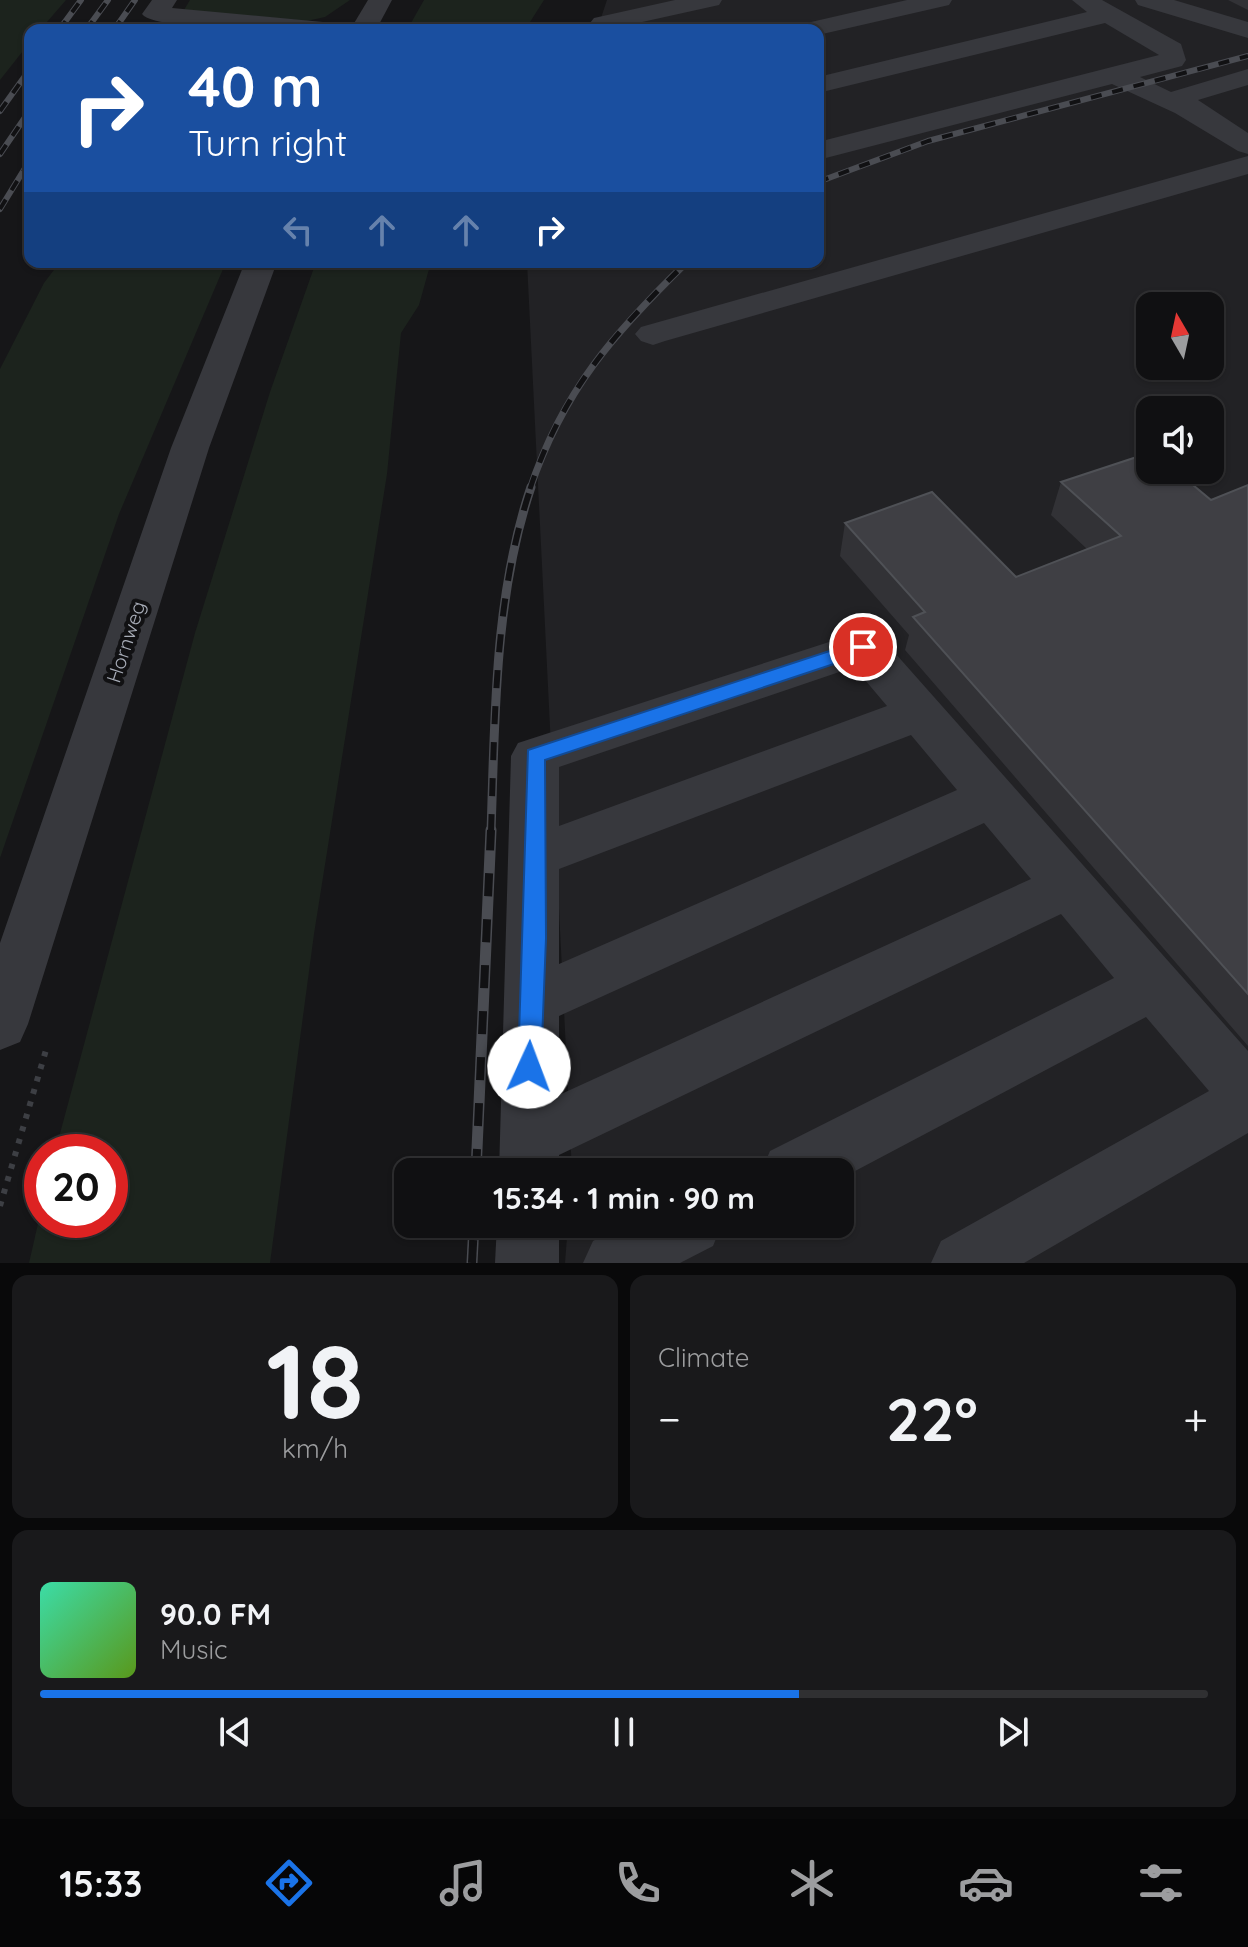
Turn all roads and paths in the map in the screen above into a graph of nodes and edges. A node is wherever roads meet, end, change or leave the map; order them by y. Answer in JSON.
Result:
{"nodes":[{"id":1,"x":165,"y":0,"type":"edge"},
{"id":2,"x":380,"y":0,"type":"edge"},
{"id":3,"x":710,"y":0,"type":"edge"},
{"id":4,"x":940,"y":0,"type":"edge"},
{"id":5,"x":1084,"y":0,"type":"edge"},
{"id":6,"x":1147,"y":0,"type":"edge"},
{"id":7,"x":1109,"y":14,"type":"junction"},
{"id":8,"x":605,"y":18,"type":"edge"},
{"id":9,"x":260,"y":24,"type":"edge"},
{"id":10,"x":366,"y":24,"type":"edge"},
{"id":11,"x":824,"y":26,"type":"edge"},
{"id":12,"x":1248,"y":30,"type":"edge"},
{"id":13,"x":1115,"y":74,"type":"junction"},
{"id":14,"x":1248,"y":77,"type":"edge"},
{"id":15,"x":824,"y":84,"type":"edge"},
{"id":16,"x":1185,"y":107,"type":"junction"},
{"id":17,"x":1248,"y":145,"type":"edge"},
{"id":18,"x":824,"y":149,"type":"edge"},
{"id":19,"x":1248,"y":165,"type":"edge"},
{"id":20,"x":259,"y":268,"type":"edge"},
{"id":21,"x":653,"y":334,"type":"dead end"},
{"id":22,"x":920,"y":712,"type":"junction"},
{"id":23,"x":992,"y":797,"type":"junction"},
{"id":24,"x":534,"y":857,"type":"junction"},
{"id":25,"x":1069,"y":886,"type":"junction"},
{"id":26,"x":1154,"y":985,"type":"junction"},
{"id":27,"x":532,"y":1002,"type":"junction"},
{"id":28,"x":0,"y":1024,"type":"edge"},
{"id":29,"x":1248,"y":1094,"type":"edge"},
{"id":30,"x":1248,"y":1101,"type":"edge"},
{"id":31,"x":529,"y":1155,"type":"edge"},
{"id":32,"x":818,"y":1158,"type":"edge"},
{"id":33,"x":528,"y":1238,"type":"edge"},
{"id":34,"x":664,"y":1238,"type":"edge"},
{"id":35,"x":527,"y":1263,"type":"edge"},
{"id":36,"x":615,"y":1263,"type":"edge"},
{"id":37,"x":963,"y":1263,"type":"edge"}],
"edges":[{"from":1,"to":9,"type":"street"},
{"from":2,"to":10,"type":"street"},
{"from":3,"to":8,"type":"street"},
{"from":4,"to":11,"type":"street"},
{"from":5,"to":7,"type":"street"},
{"from":6,"to":12,"type":"street"},
{"from":7,"to":13,"type":"street"},
{"from":7,"to":15,"type":"street"},
{"from":13,"to":16,"type":"street"},
{"from":13,"to":18,"type":"street"},
{"from":14,"to":16,"type":"street"},
{"from":16,"to":17,"type":"street"},
{"from":19,"to":21,"type":"street"},
{"from":20,"to":28,"type":"street","name":"Hornweg"},
{"from":22,"to":23,"type":"street"},
{"from":22,"to":24,"type":"street"},
{"from":22,"to":24,"type":"street"},
{"from":23,"to":25,"type":"street"},
{"from":23,"to":27,"type":"street"},
{"from":24,"to":27,"type":"street"},
{"from":25,"to":26,"type":"street"},
{"from":25,"to":31,"type":"street"},
{"from":26,"to":29,"type":"street"},
{"from":26,"to":32,"type":"street"},
{"from":27,"to":31,"type":"street"},
{"from":30,"to":37,"type":"street"},
{"from":33,"to":35,"type":"street"},
{"from":34,"to":36,"type":"street"}]}
